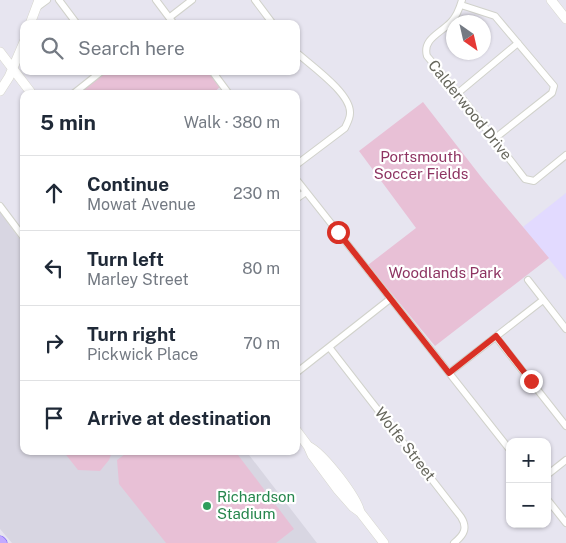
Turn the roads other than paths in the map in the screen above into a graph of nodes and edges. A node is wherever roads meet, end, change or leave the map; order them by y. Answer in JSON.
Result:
{"nodes":[{"id":1,"x":39,"y":0,"type":"edge"},
{"id":2,"x":47,"y":0,"type":"edge"},
{"id":3,"x":59,"y":0,"type":"edge"},
{"id":4,"x":156,"y":0,"type":"edge"},
{"id":5,"x":192,"y":0,"type":"edge"},
{"id":6,"x":255,"y":0,"type":"edge"},
{"id":7,"x":551,"y":0,"type":"edge"},
{"id":8,"x":461,"y":2,"type":"edge"},
{"id":9,"x":36,"y":9,"type":"junction"},
{"id":10,"x":170,"y":17,"type":"junction"},
{"id":11,"x":566,"y":19,"type":"edge"},
{"id":12,"x":32,"y":20,"type":"edge"},
{"id":13,"x":74,"y":20,"type":"edge"},
{"id":14,"x":172,"y":20,"type":"edge"},
{"id":15,"x":270,"y":20,"type":"edge"},
{"id":16,"x":518,"y":43,"type":"junction"},
{"id":17,"x":0,"y":52,"type":"edge"},
{"id":18,"x":20,"y":52,"type":"edge"},
{"id":19,"x":300,"y":55,"type":"edge"},
{"id":20,"x":13,"y":70,"type":"junction"},
{"id":21,"x":97,"y":75,"type":"edge"},
{"id":22,"x":215,"y":75,"type":"edge"},
{"id":23,"x":29,"y":90,"type":"edge"},
{"id":24,"x":78,"y":90,"type":"edge"},
{"id":25,"x":226,"y":90,"type":"edge"},
{"id":26,"x":0,"y":91,"type":"edge"},
{"id":27,"x":458,"y":93,"type":"junction"},
{"id":28,"x":494,"y":139,"type":"junction"},
{"id":29,"x":566,"y":155,"type":"edge"},
{"id":30,"x":300,"y":162,"type":"edge"},
{"id":31,"x":300,"y":185,"type":"edge"},
{"id":32,"x":306,"y":192,"type":"junction"},
{"id":33,"x":300,"y":196,"type":"edge"},
{"id":34,"x":0,"y":206,"type":"edge"},
{"id":35,"x":20,"y":233,"type":"edge"},
{"id":36,"x":528,"y":280,"type":"dead end"},
{"id":37,"x":390,"y":299,"type":"junction"},
{"id":38,"x":543,"y":300,"type":"junction"},
{"id":39,"x":566,"y":329,"type":"edge"},
{"id":40,"x":496,"y":336,"type":"junction"},
{"id":41,"x":329,"y":347,"type":"junction"},
{"id":42,"x":300,"y":370,"type":"edge"},
{"id":43,"x":449,"y":373,"type":"junction"},
{"id":44,"x":566,"y":426,"type":"edge"},
{"id":45,"x":300,"y":435,"type":"edge"},
{"id":46,"x":506,"y":445,"type":"edge"},
{"id":47,"x":566,"y":460,"type":"edge"},
{"id":48,"x":551,"y":472,"type":"edge"},
{"id":49,"x":551,"y":504,"type":"edge"},
{"id":50,"x":566,"y":523,"type":"edge"},
{"id":51,"x":384,"y":543,"type":"edge"},
{"id":52,"x":454,"y":543,"type":"edge"}],
"edges":[{"from":1,"to":9,"type":"street"},
{"from":2,"to":9,"type":"street"},
{"from":3,"to":13,"type":"street"},
{"from":4,"to":10,"type":"street"},
{"from":5,"to":10,"type":"street"},
{"from":6,"to":15,"type":"street"},
{"from":7,"to":11,"type":"street"},
{"from":8,"to":16,"type":"street"},
{"from":8,"to":27,"type":"street","name":"Calderwood Drive"},
{"from":9,"to":12,"type":"street"},
{"from":10,"to":14,"type":"street"},
{"from":16,"to":27,"type":"street"},
{"from":16,"to":28,"type":"street"},
{"from":17,"to":20,"type":"street"},
{"from":18,"to":20,"type":"street"},
{"from":19,"to":30,"type":"street"},
{"from":20,"to":23,"type":"street"},
{"from":20,"to":26,"type":"street"},
{"from":21,"to":24,"type":"street"},
{"from":22,"to":25,"type":"street"},
{"from":27,"to":28,"type":"street","name":"Calderwood Drive"},
{"from":28,"to":29,"type":"street","name":"Calderwood Drive"},
{"from":31,"to":32,"type":"street"},
{"from":32,"to":33,"type":"street"},
{"from":32,"to":37,"type":"street"},
{"from":34,"to":35,"type":"street"},
{"from":36,"to":38,"type":"street"},
{"from":37,"to":41,"type":"street"},
{"from":37,"to":43,"type":"street"},
{"from":38,"to":39,"type":"street"},
{"from":38,"to":40,"type":"street"},
{"from":40,"to":43,"type":"street"},
{"from":40,"to":44,"type":"street"},
{"from":41,"to":42,"type":"street"},
{"from":41,"to":52,"type":"street","name":"Wolfe Street"},
{"from":43,"to":46,"type":"street"},
{"from":45,"to":51,"type":"street"},
{"from":47,"to":48,"type":"street"},
{"from":49,"to":50,"type":"street"}]}
